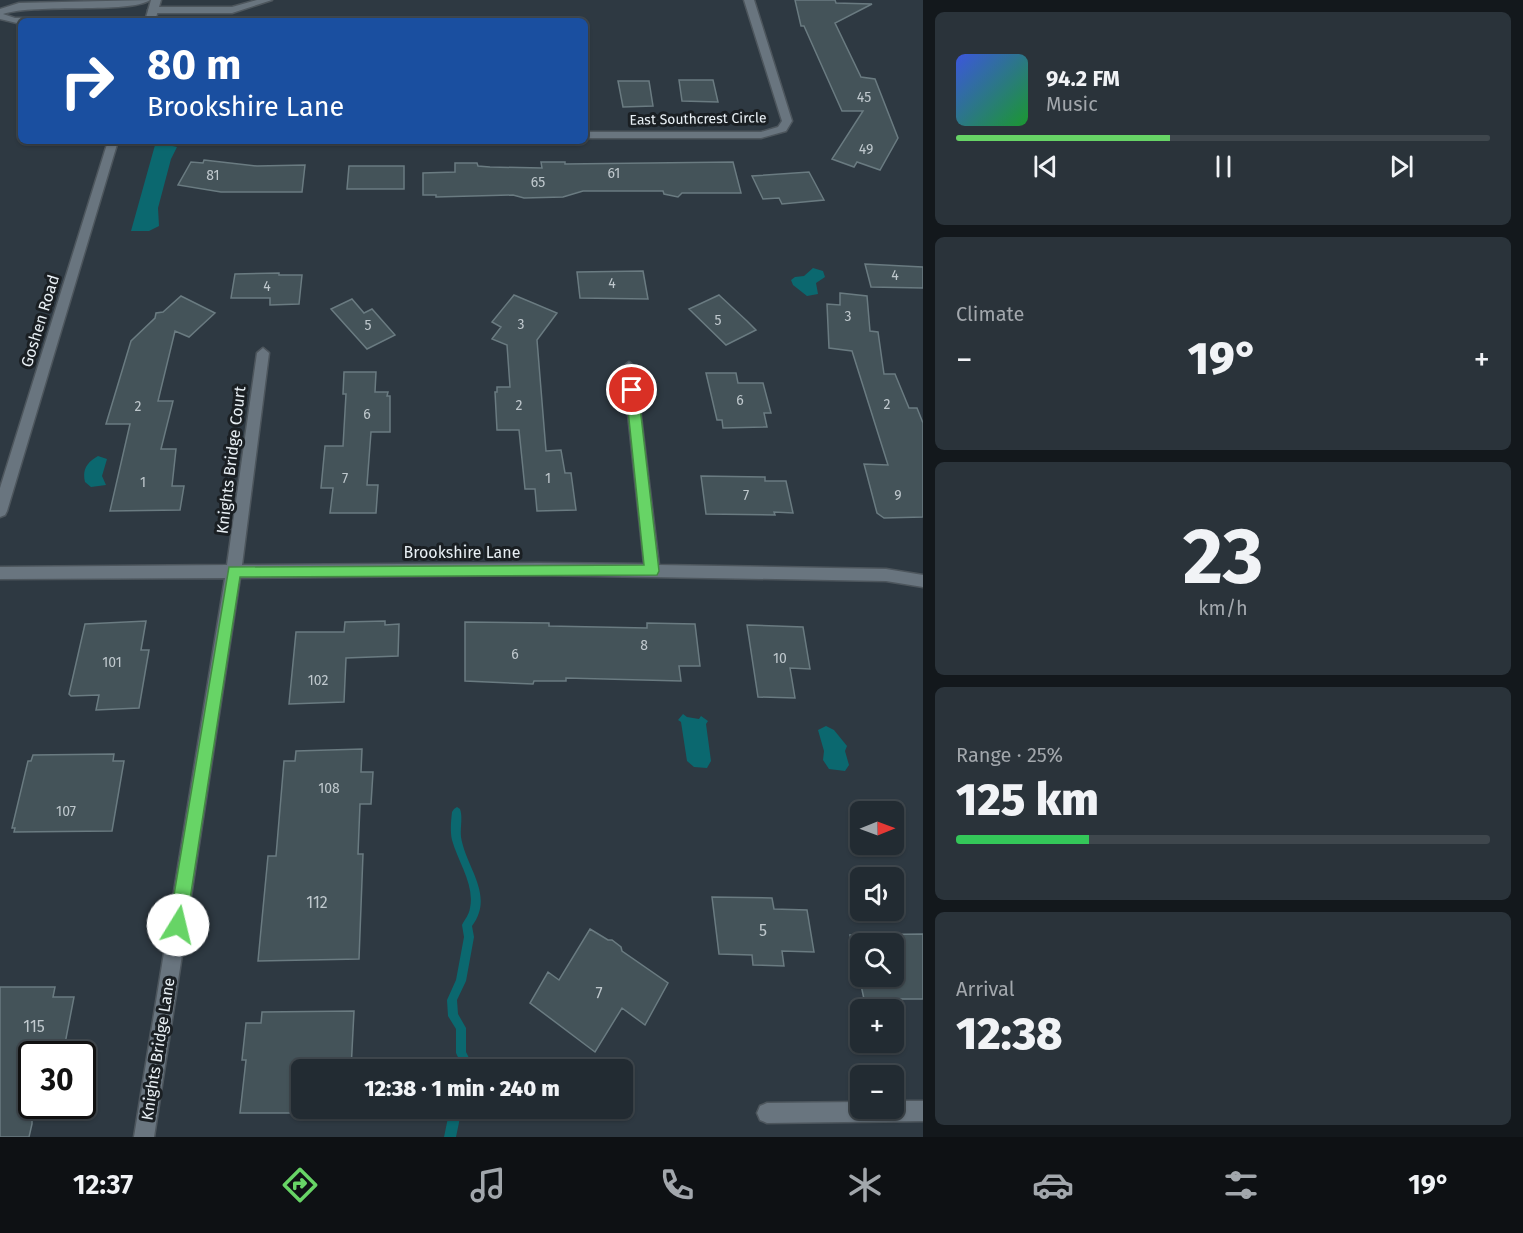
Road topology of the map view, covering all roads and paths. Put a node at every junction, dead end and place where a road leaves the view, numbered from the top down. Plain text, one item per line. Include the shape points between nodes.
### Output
1 (145, 0) edge
2 (267, 0) edge
3 (749, 0) edge
4 (155, 5) edge
5 (0, 14) edge
6 (231, 16) edge
7 (18, 21) edge
8 (588, 135) edge
9 (111, 144) edge
10 (263, 353) dead end
11 (630, 367) dead end
12 (0, 511) edge
13 (234, 571) junction
14 (652, 571) junction
15 (0, 573) edge
16 (923, 581) edge
17 (923, 1111) edge
18 (767, 1113) dead end
19 (144, 1137) edge

1 - 5 street via 19,6
2 - 6 street
3 - 8 street, East Southcrest Circle via 787,121 783,129 761,135
4 - 6 street
5 - 7 street
9 - 12 street, Goshen Road
10 - 13 street, Knights Bridge Court
11 - 14 street
13 - 14 street, Brookshire Lane
13 - 15 street, Brookshire Lane
13 - 19 street, Knights Bridge Lane
14 - 16 street, Brookshire Lane via 886,575
17 - 18 street

